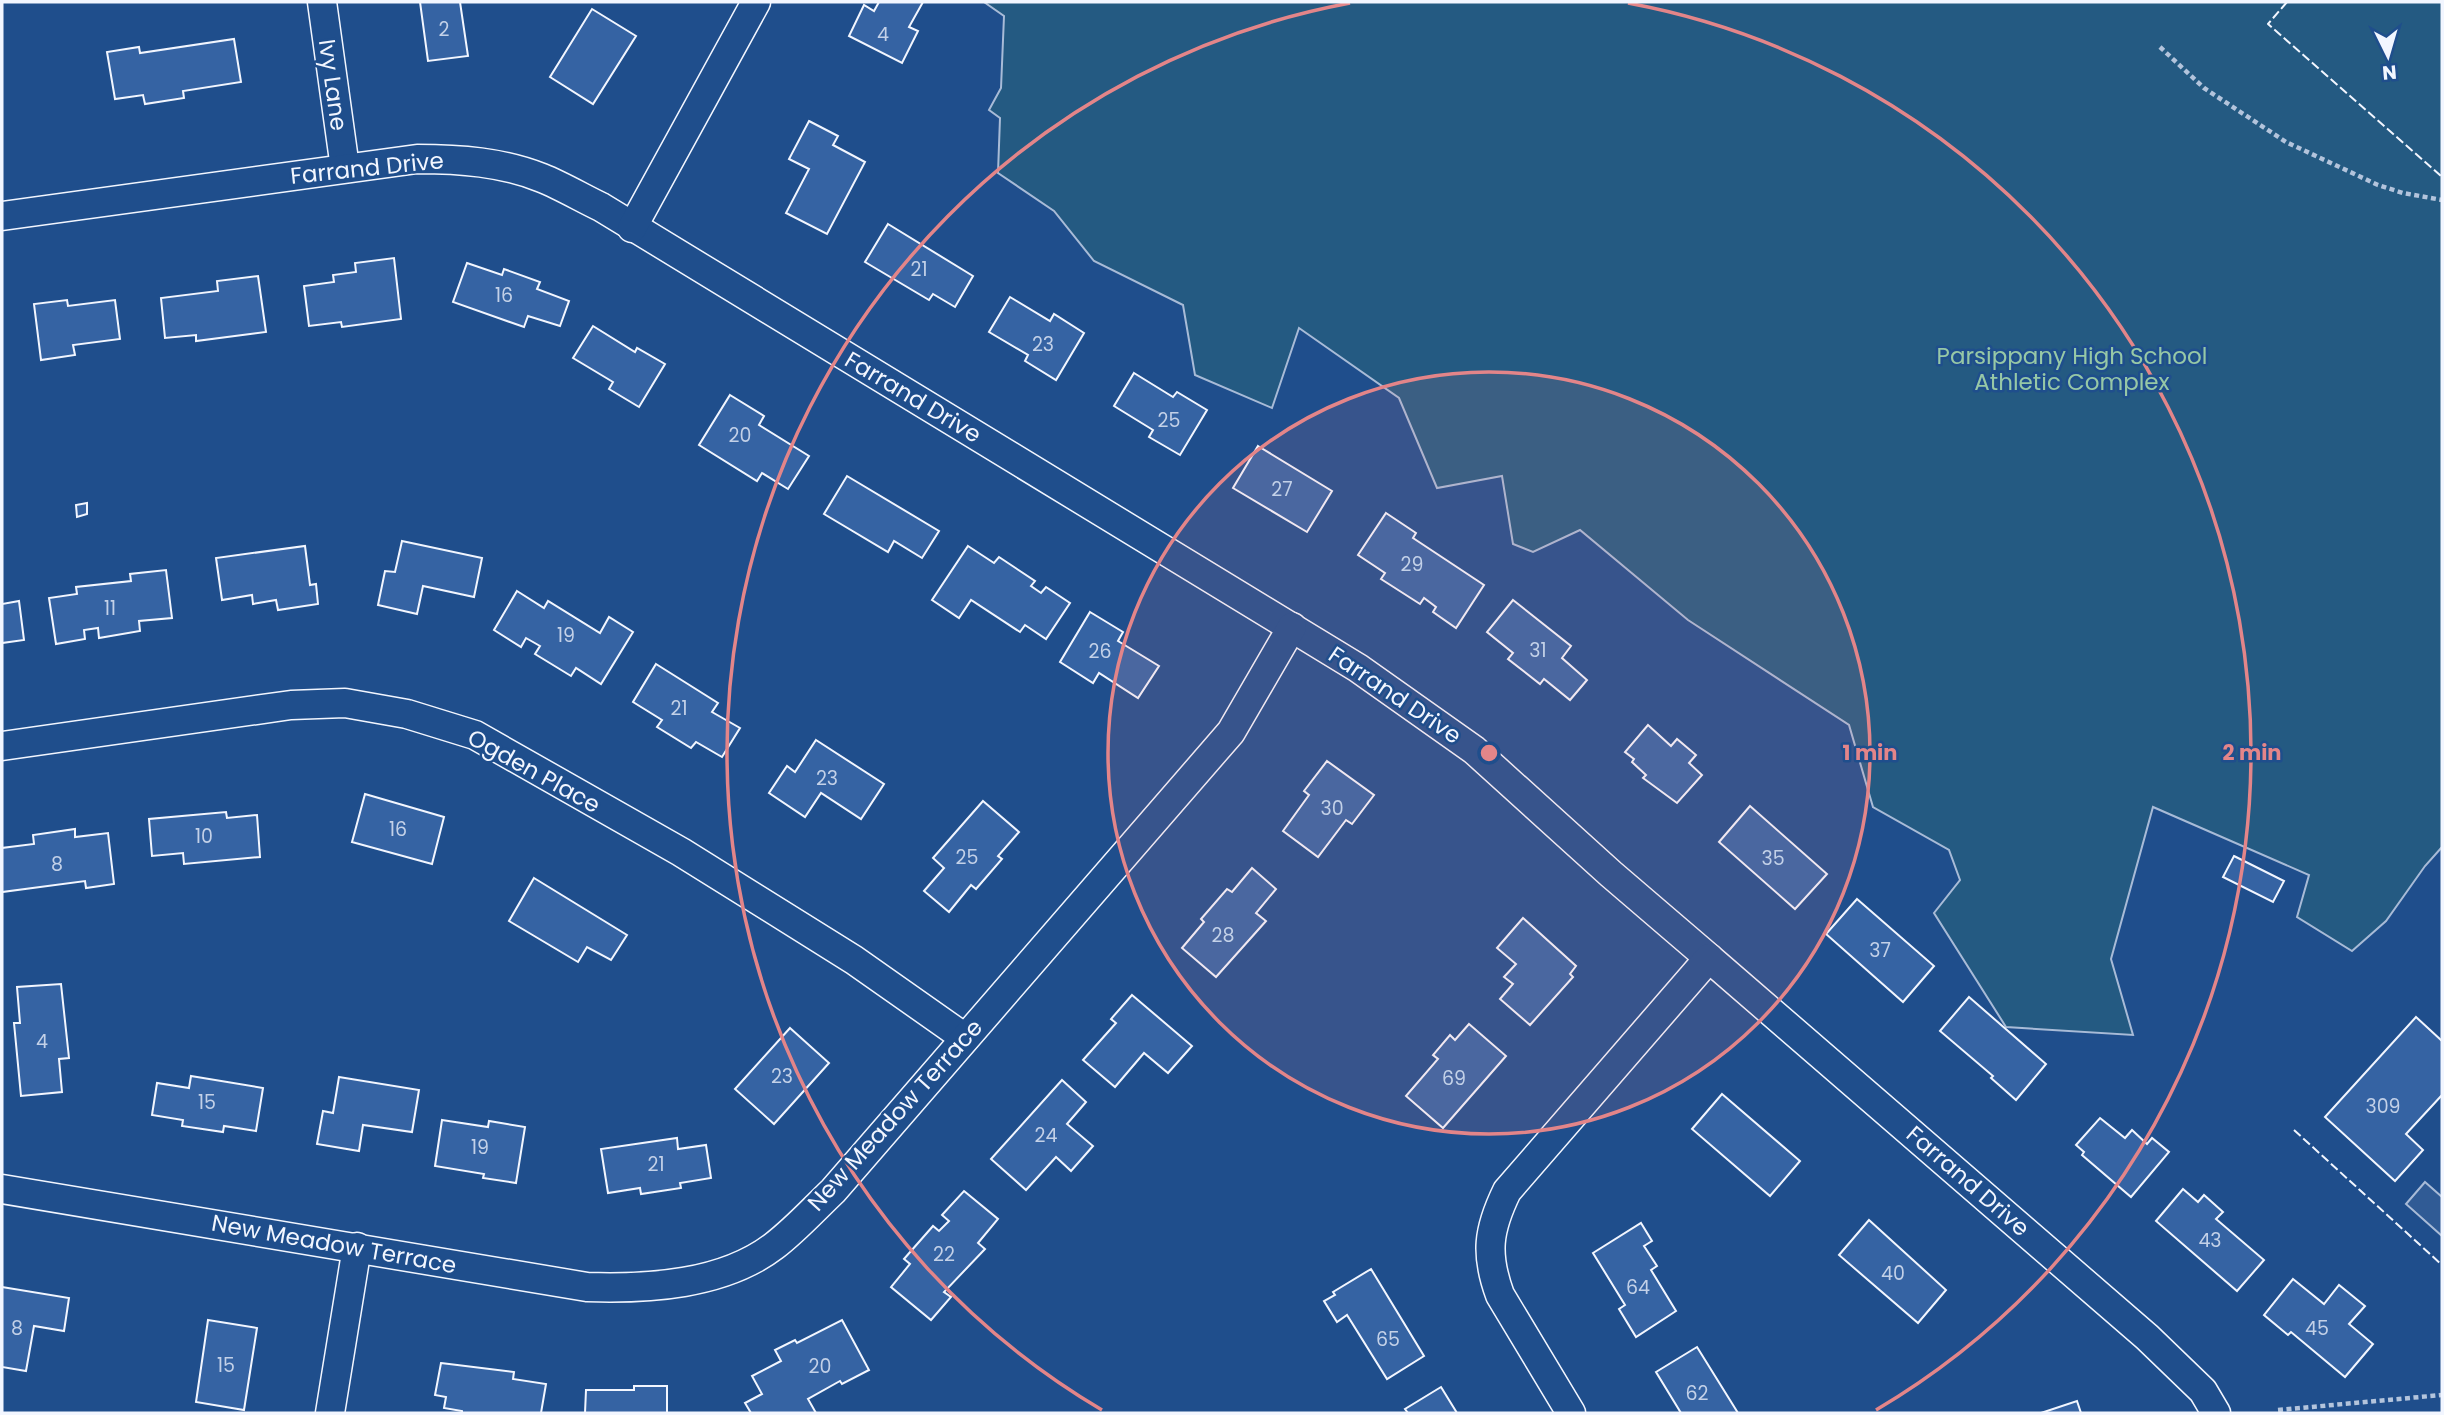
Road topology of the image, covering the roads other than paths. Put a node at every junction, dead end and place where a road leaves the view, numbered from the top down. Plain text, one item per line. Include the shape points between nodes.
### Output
1 (322, 2) edge
2 (756, 2) edge
3 (345, 168) junction
4 (2, 216) edge
5 (632, 228) junction
6 (1292, 627) junction
7 (2, 746) edge
8 (1709, 958) junction
9 (965, 1038) junction
10 (2, 1189) edge
11 (357, 1247) junction
12 (330, 1413) edge
13 (1571, 1413) edge
14 (2216, 1413) edge

1 - 3 street, Ivy Lane
2 - 5 street
3 - 4 street, Farrand Drive
3 - 5 street, Farrand Drive via 417,159 501,165 543,178
5 - 6 street, Farrand Drive
6 - 8 street, Farrand Drive via 1474,750
6 - 9 street, New Meadow Terrace via 1231,732
7 - 9 street, Ogden Place via 292,705 345,703 407,714 475,735 681,852 854,960
8 - 13 street via 1507,1191 1491,1231 1489,1253 1500,1295
8 - 14 street, Farrand Drive via 2147,1337 2203,1391
9 - 11 street, New Meadow Terrace via 833,1191 774,1246 716,1274 663,1286 587,1287
10 - 11 street, New Meadow Terrace
11 - 12 street

